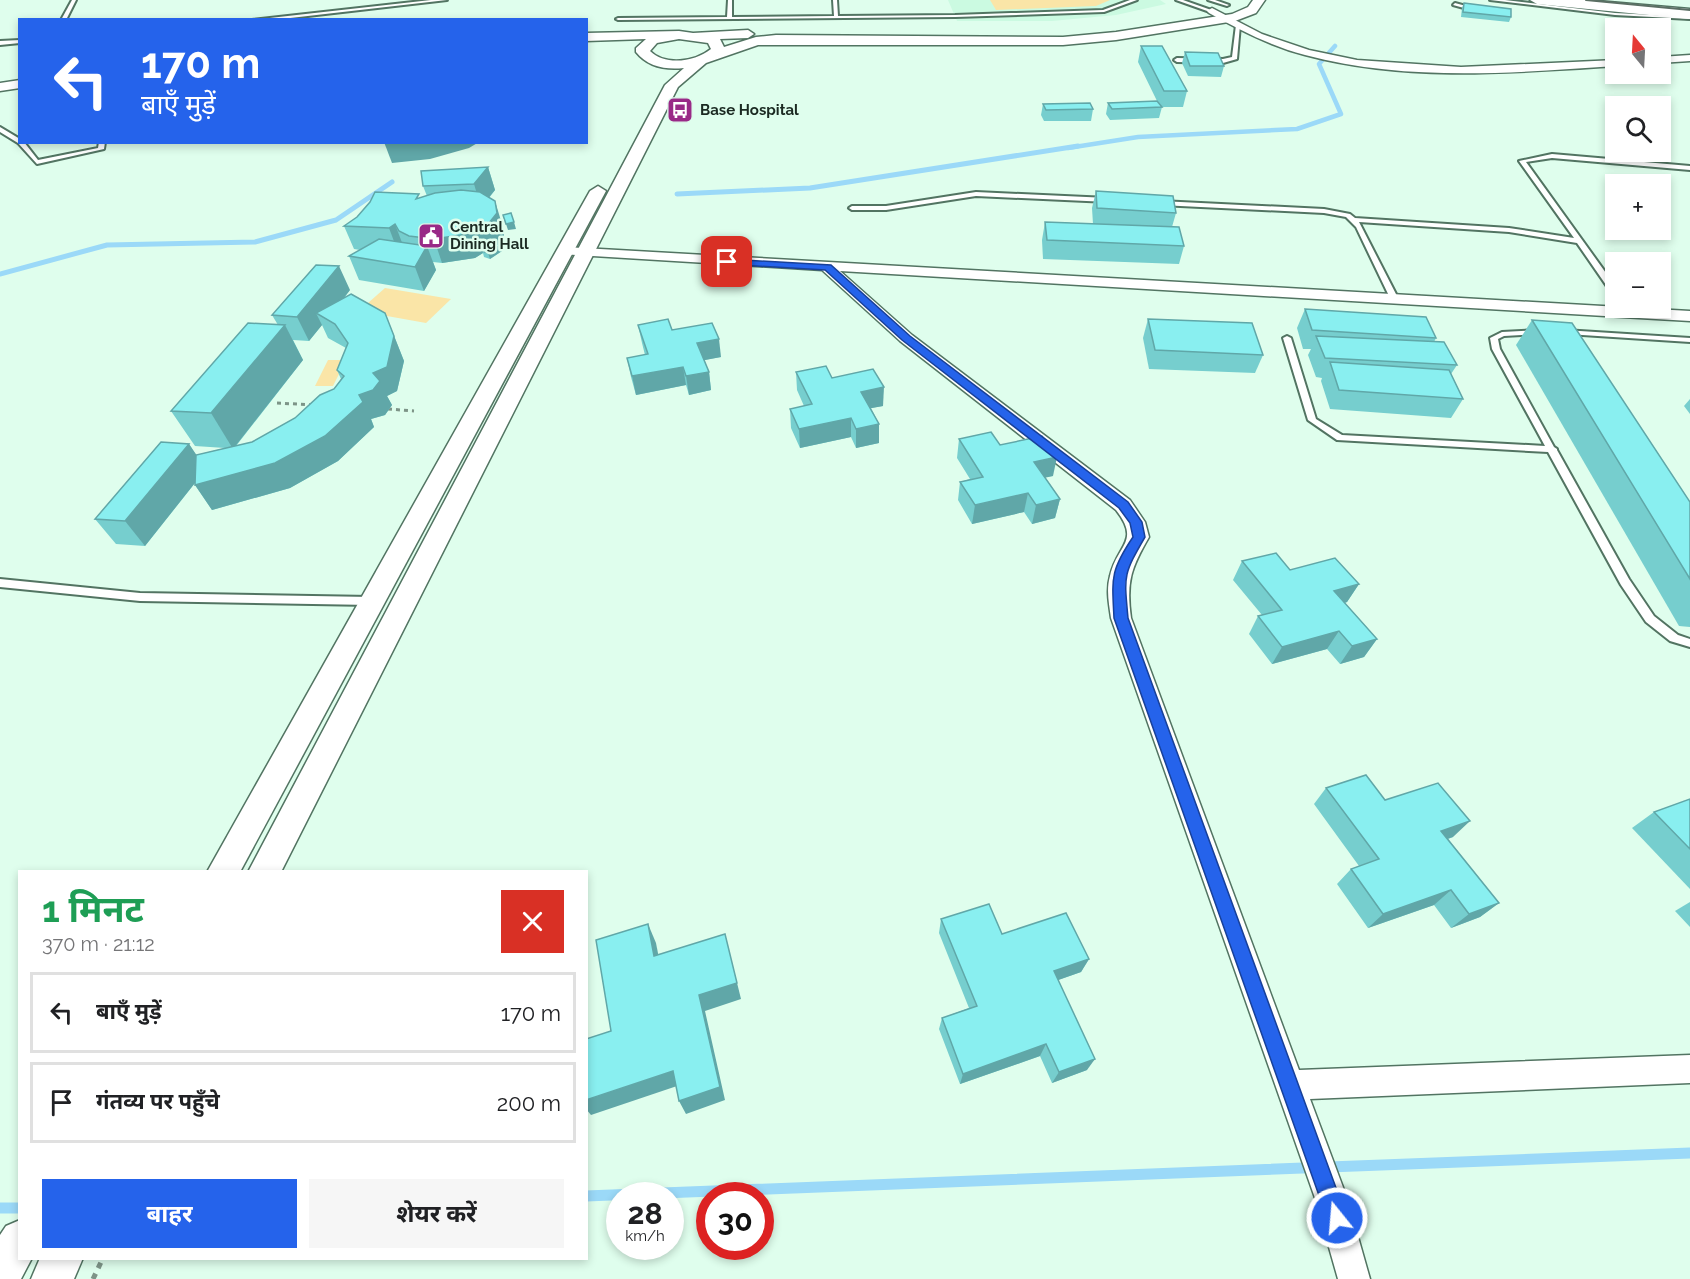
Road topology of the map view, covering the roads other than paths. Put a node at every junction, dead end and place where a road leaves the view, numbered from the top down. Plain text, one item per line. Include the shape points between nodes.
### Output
1 (75, 0) edge
2 (445, 0) edge
3 (730, 0) edge
4 (836, 0) edge
5 (1135, 0) edge
6 (1178, 0) edge
7 (1259, 0) edge
8 (1492, 0) edge
9 (1537, 0) edge
10 (1625, 0) edge
11 (1455, 2) edge
12 (381, 3) edge
13 (1514, 3) junction
14 (1211, 5) edge
15 (1690, 6) edge
16 (1229, 8) edge
17 (1501, 9) edge
18 (1455, 11) dead end
19 (1483, 11) edge
20 (836, 15) junction
21 (1690, 16) edge
22 (64, 18) edge
23 (269, 18) edge
24 (729, 18) junction
25 (618, 19) dead end
26 (1238, 25) junction
27 (679, 35) junction
28 (698, 36) junction
29 (588, 37) edge
30 (18, 41) edge
31 (0, 43) edge
32 (647, 44) junction
33 (588, 45) edge
34 (708, 57) junction
35 (1690, 58) edge
36 (1671, 59) edge
37 (1177, 60) dead end
38 (1605, 64) edge
39 (664, 69) junction
40 (18, 84) edge
41 (0, 87) edge
42 (0, 129) edge
43 (18, 141) edge
44 (22, 144) edge
45 (102, 144) edge
46 (1690, 168) edge
47 (1117, 201) edge
48 (1152, 203) edge
49 (852, 208) dead end
50 (1354, 220) junction
51 (1578, 241) junction
52 (576, 251) junction
53 (827, 267) junction
54 (1605, 278) edge
55 (1394, 298) junction
56 (1605, 309) edge
57 (1671, 314) edge
58 (1690, 316) edge
59 (1544, 332) edge
60 (1556, 332) edge
61 (1287, 338) dead end
62 (1690, 340) edge
63 (1553, 449) junction
64 (0, 582) edge
65 (371, 601) junction
66 (1690, 643) edge
67 (224, 870) edge
68 (265, 870) edge
69 (1690, 1069) edge
70 (1288, 1085) junction
71 (1354, 1279) edge

1 - 22 lane
2 - 12 lane
3 - 24 lane
4 - 20 lane
5 - 20 lane via 1104,11
6 - 14 lane
7 - 16 street via 1252,10
8 - 13 lane
9 - 21 main road
10 - 15 main road
11 - 18 lane
11 - 19 lane
12 - 23 lane
13 - 17 lane
13 - 21 lane
14 - 16 street
14 - 28 street via 1148,24 1062,34
16 - 26 street
16 - 34 street via 1084,40 776,39 756,41
20 - 24 lane
24 - 25 lane
26 - 37 lane via 1235,58
26 - 38 street via 1300,51 1384,67 1444,71
27 - 28 street
27 - 29 street
27 - 32 street
28 - 34 street via 717,43 718,50
30 - 31 lane
32 - 33 street
32 - 39 street via 645,56
34 - 39 street
34 - 52 street via 672,85
35 - 36 street
39 - 52 street
40 - 41 street
42 - 43 lane
44 - 45 lane via 37,162 101,148
46 - 51 lane via 1552,156 1522,161
47 - 49 lane via 976,194 886,208
48 - 50 lane via 1340,212
50 - 51 lane via 1509,230
50 - 55 lane
51 - 54 lane
52 - 53 street
52 - 65 street
52 - 68 street
53 - 55 street
53 - 70 street via 906,338 1123,505 1136,522 1139,537 1122,563 1118,579 1121,618
55 - 56 street
57 - 58 street
59 - 63 lane via 1502,334 1494,338 1496,349
60 - 62 lane
61 - 63 lane via 1312,420 1340,438
63 - 66 lane via 1625,582 1650,619 1674,638
64 - 65 lane via 140,597
65 - 67 street
69 - 70 street
70 - 71 street via 1331,1198

